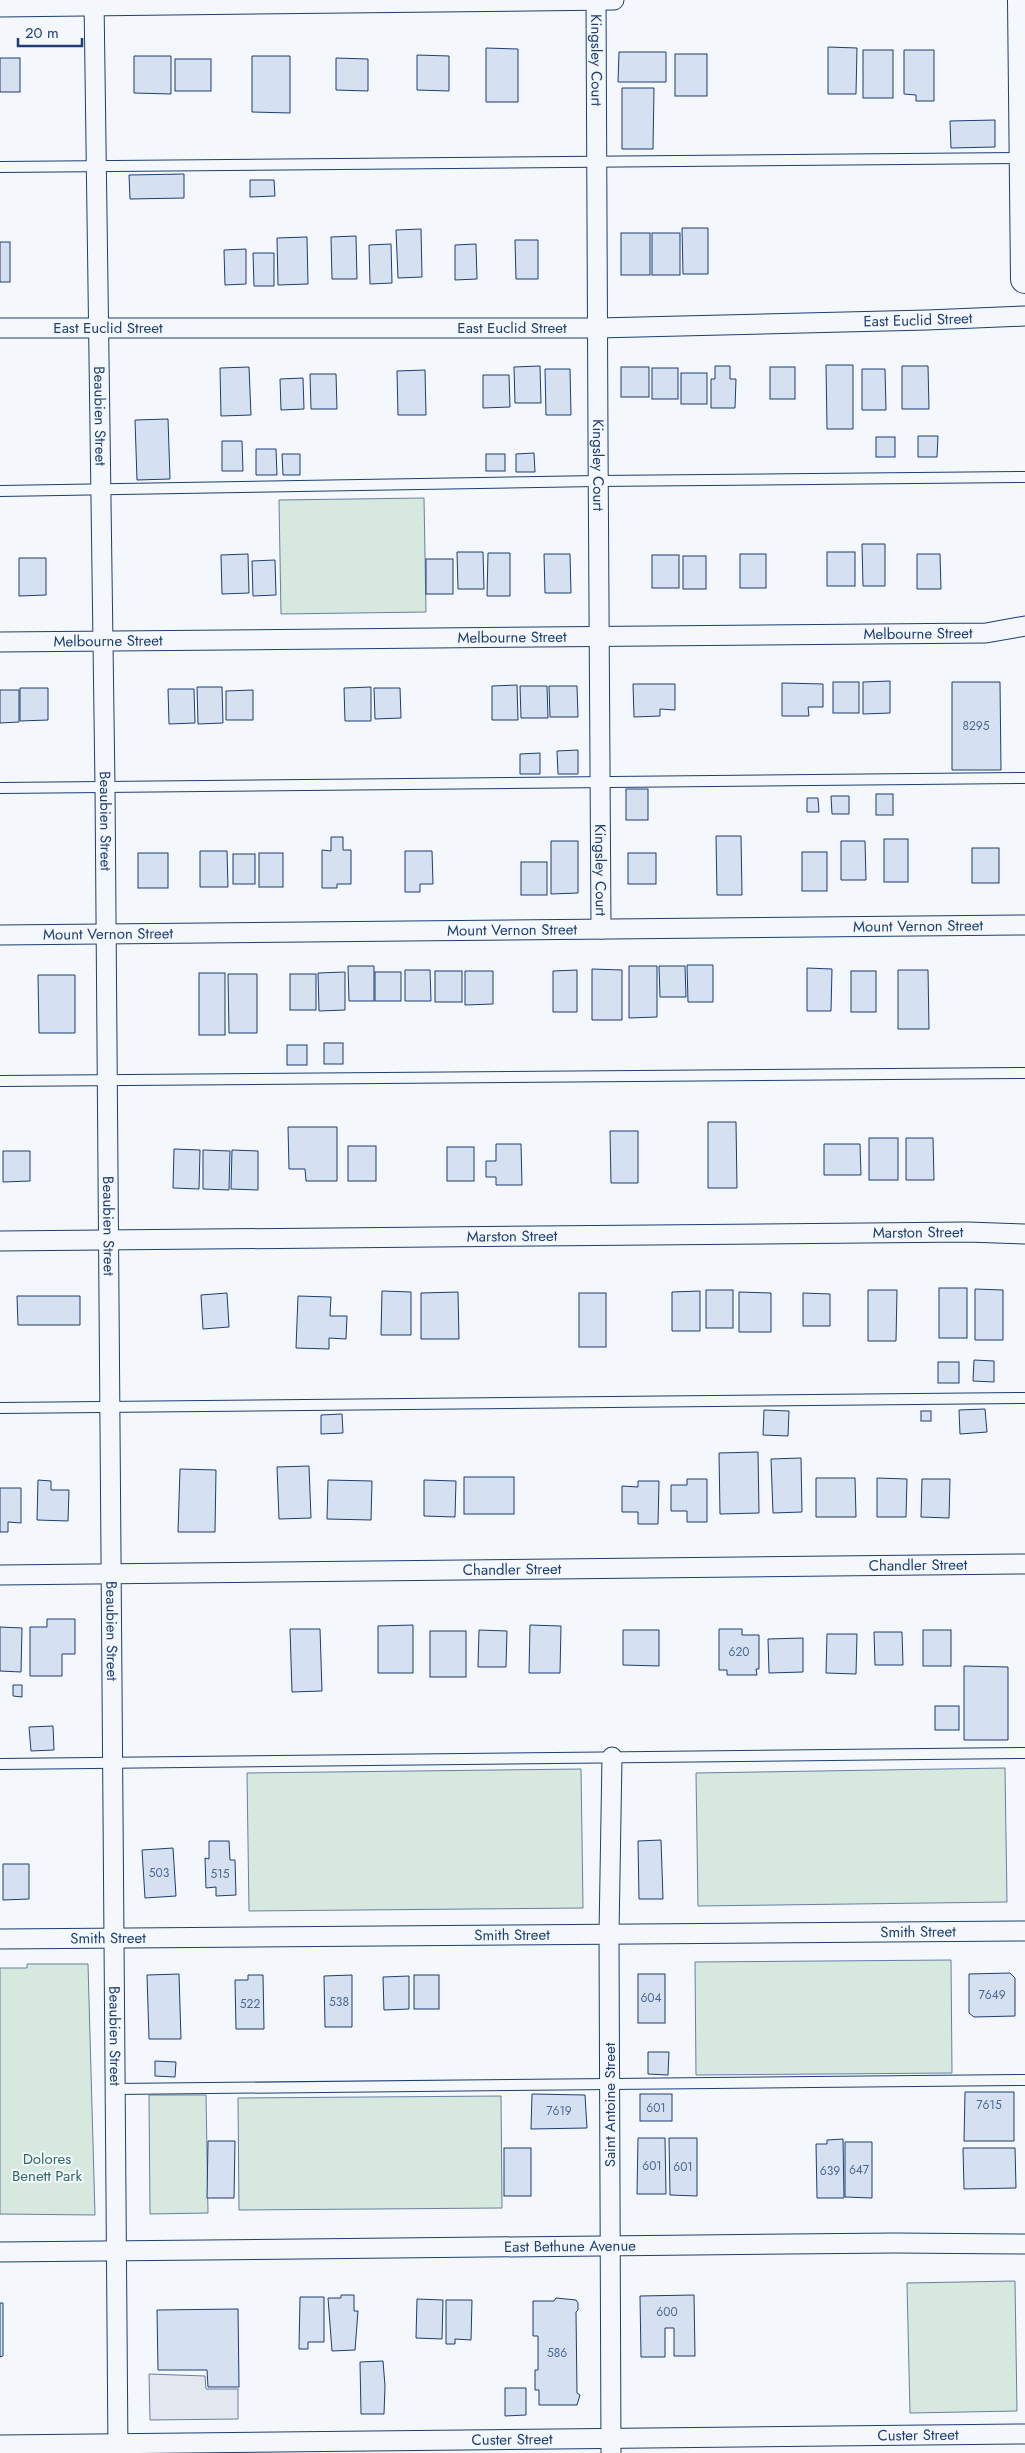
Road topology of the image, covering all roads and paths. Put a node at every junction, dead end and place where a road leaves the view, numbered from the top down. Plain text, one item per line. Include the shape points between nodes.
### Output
1 (596, 0) edge
2 (614, 0) edge
3 (1022, 0) edge
4 (94, 3) edge
5 (0, 7) edge
6 (1024, 158) edge
7 (597, 163) junction
8 (0, 167) edge
9 (96, 167) junction
10 (1025, 279) edge
11 (1025, 316) edge
12 (0, 328) edge
13 (98, 328) junction
14 (598, 328) junction
15 (1025, 477) edge
16 (597, 481) junction
17 (100, 490) junction
18 (0, 491) edge
19 (1025, 626) edge
20 (598, 637) junction
21 (0, 642) edge
22 (102, 642) junction
23 (1025, 778) edge
24 (600, 781) junction
25 (105, 787) junction
26 (0, 788) edge
27 (1025, 925) edge
28 (601, 929) junction
29 (106, 934) junction
30 (0, 935) edge
31 (1025, 1073) edge
32 (0, 1081) edge
33 (108, 1081) junction
34 (1025, 1234) edge
35 (109, 1240) junction
36 (0, 1242) edge
37 (1025, 1398) edge
38 (110, 1407) junction
39 (0, 1408) edge
40 (1025, 1564) edge
41 (112, 1574) junction
42 (0, 1575) edge
43 (1025, 1754) edge
44 (612, 1757) junction
45 (113, 1763) junction
46 (0, 1764) edge
47 (1025, 1931) edge
48 (609, 1934) junction
49 (114, 1938) junction
50 (0, 1939) edge
51 (1025, 2080) edge
52 (610, 2083) junction
53 (115, 2089) junction
54 (1025, 2244) edge
55 (611, 2246) junction
56 (116, 2251) junction
57 (0, 2252) edge
58 (1025, 2434) edge
59 (0, 2445) edge
60 (611, 2446) edge
61 (118, 2448) edge

1 - 2 street
1 - 4 street
1 - 7 street, Kingsley Court
3 - 6 street
4 - 5 street
4 - 9 street, Beaubien Street
6 - 7 lane
6 - 10 street
7 - 9 lane
7 - 14 street, Kingsley Court
8 - 9 lane
9 - 13 street, Beaubien Street
11 - 14 street, East Euclid Street
12 - 13 street, East Euclid Street
13 - 14 street, East Euclid Street
13 - 17 street, Beaubien Street
14 - 16 street, Kingsley Court
15 - 16 lane
16 - 17 lane
16 - 20 street, Kingsley Court
17 - 18 lane
17 - 22 street, Beaubien Street
19 - 20 street, Melbourne Street via 986,633
20 - 22 street, Melbourne Street
20 - 24 street, Kingsley Court
21 - 22 street, Melbourne Street
22 - 25 street, Beaubien Street
23 - 24 lane
24 - 25 lane
24 - 28 street, Kingsley Court
25 - 26 lane
25 - 29 street, Beaubien Street
27 - 28 street, Mount Vernon Street
28 - 29 street, Mount Vernon Street
29 - 30 street, Mount Vernon Street
29 - 33 street, Beaubien Street
31 - 33 lane
32 - 33 lane
33 - 35 street, Beaubien Street
34 - 35 street, Marston Street
35 - 36 street, Marston Street
35 - 38 street, Beaubien Street
37 - 38 lane
38 - 39 lane
38 - 41 street, Beaubien Street
40 - 41 street, Chandler Street
41 - 42 street, Chandler Street
41 - 45 street, Beaubien Street
43 - 44 lane
44 - 45 lane
44 - 48 street, Saint Antoine Street
45 - 46 lane
45 - 49 street, Beaubien Street
47 - 48 street, Smith Street
48 - 49 street, Smith Street
48 - 52 street, Saint Antoine Street
49 - 50 street, Smith Street
49 - 53 street, Beaubien Street
51 - 52 lane
52 - 53 lane
52 - 55 street, Saint Antoine Street
53 - 56 street, Beaubien Street
54 - 55 street, East Bethune Avenue
55 - 56 street, East Bethune Avenue
55 - 60 street, Saint Antoine Street
56 - 57 street, East Bethune Avenue
56 - 61 street, Beaubien Street
58 - 60 street, Custer Street
59 - 61 street, Custer Street
60 - 61 street, Custer Street

